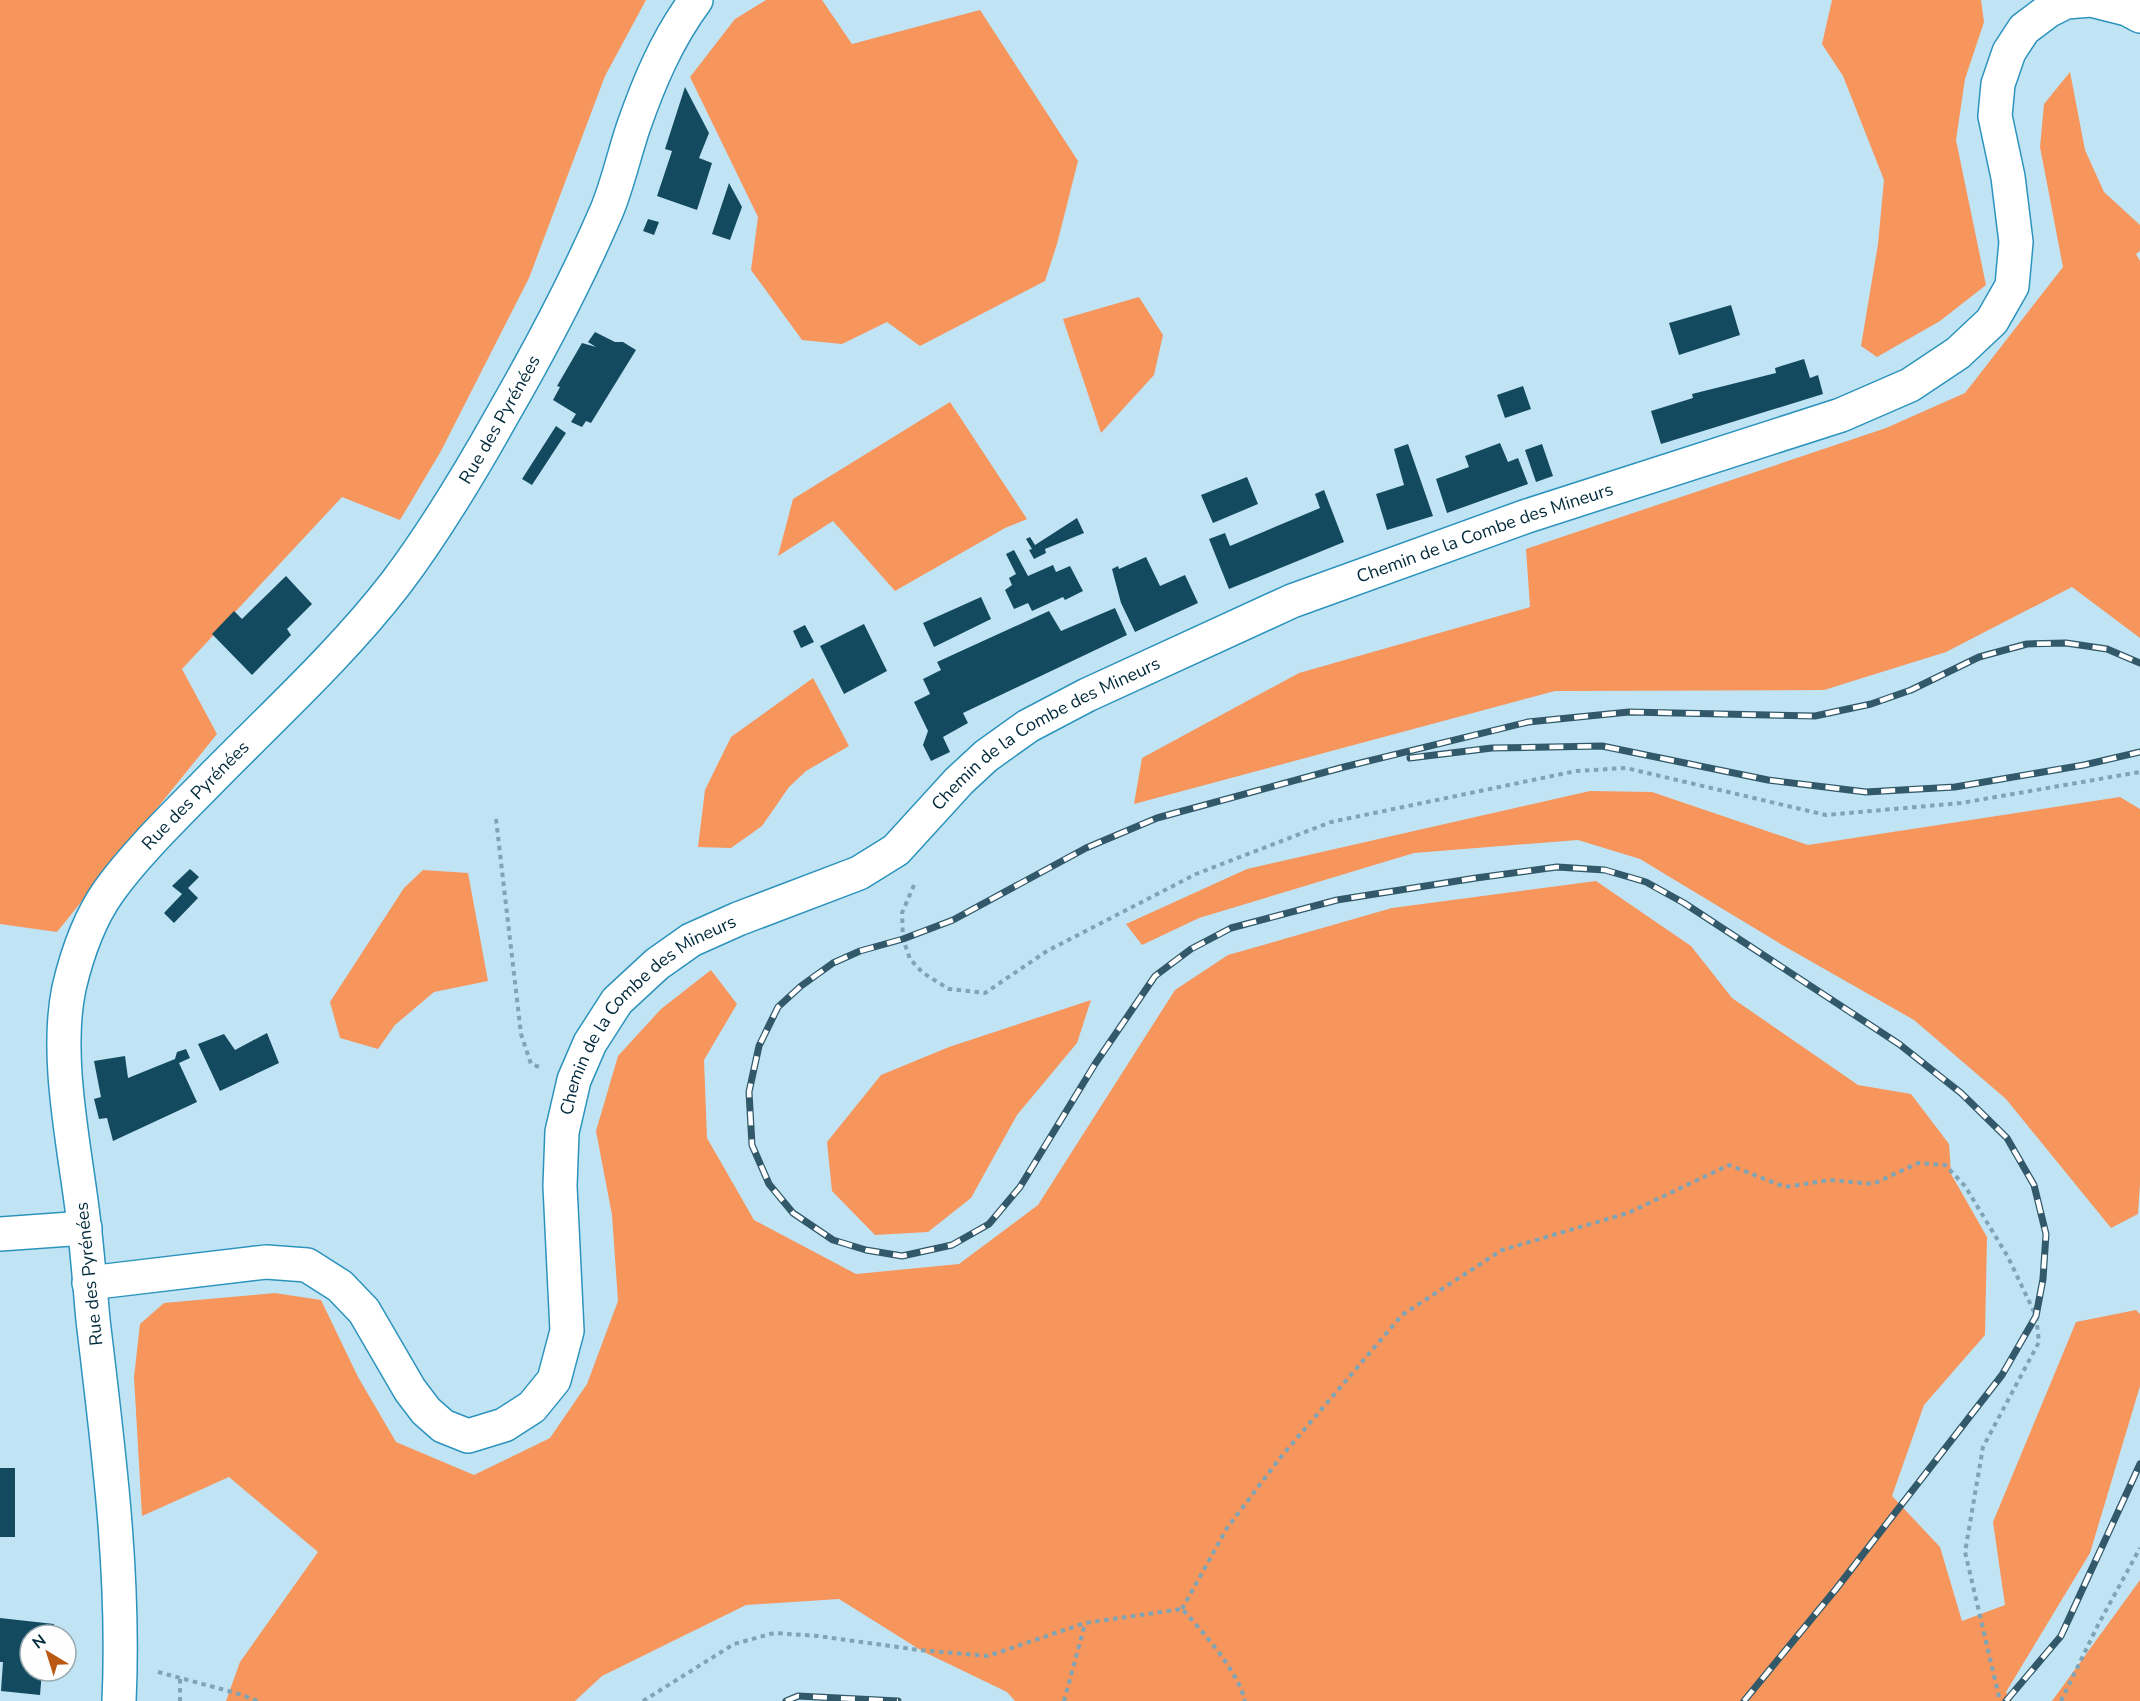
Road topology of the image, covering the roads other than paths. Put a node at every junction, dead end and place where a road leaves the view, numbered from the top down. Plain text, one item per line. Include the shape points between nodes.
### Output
1 (696, 0) edge
2 (2043, 5) edge
3 (2140, 16) edge
4 (85, 1228) junction
5 (0, 1234) edge
6 (89, 1283) junction
7 (119, 1701) edge

1 - 4 street, Rue des Pyrénées via 676,27 654,71 609,205 552,327 458,493 393,586 348,639 194,796 108,893 81,944 63,1031
2 - 3 street, Chemin de la Combe des Mineurs via 2091,0
2 - 6 street, Chemin de la Combe des Mineurs via 2009,52 1998,84 1995,116 2016,242 2012,286 1992,321 1958,353 1910,385 1841,415 1527,516 1292,601 1087,695 1028,726 986,756 896,850 859,873 691,940 657,964 617,1001 590,1043 574,1080 562,1132 560,1186 567,1331 554,1380 532,1407 504,1425 468,1436 443,1426 411,1390 364,1311 340,1286 307,1265 267,1262
4 - 5 street
4 - 6 street, Rue des Pyrénées
6 - 7 street, Rue des Pyrénées via 115,1504 120,1582

